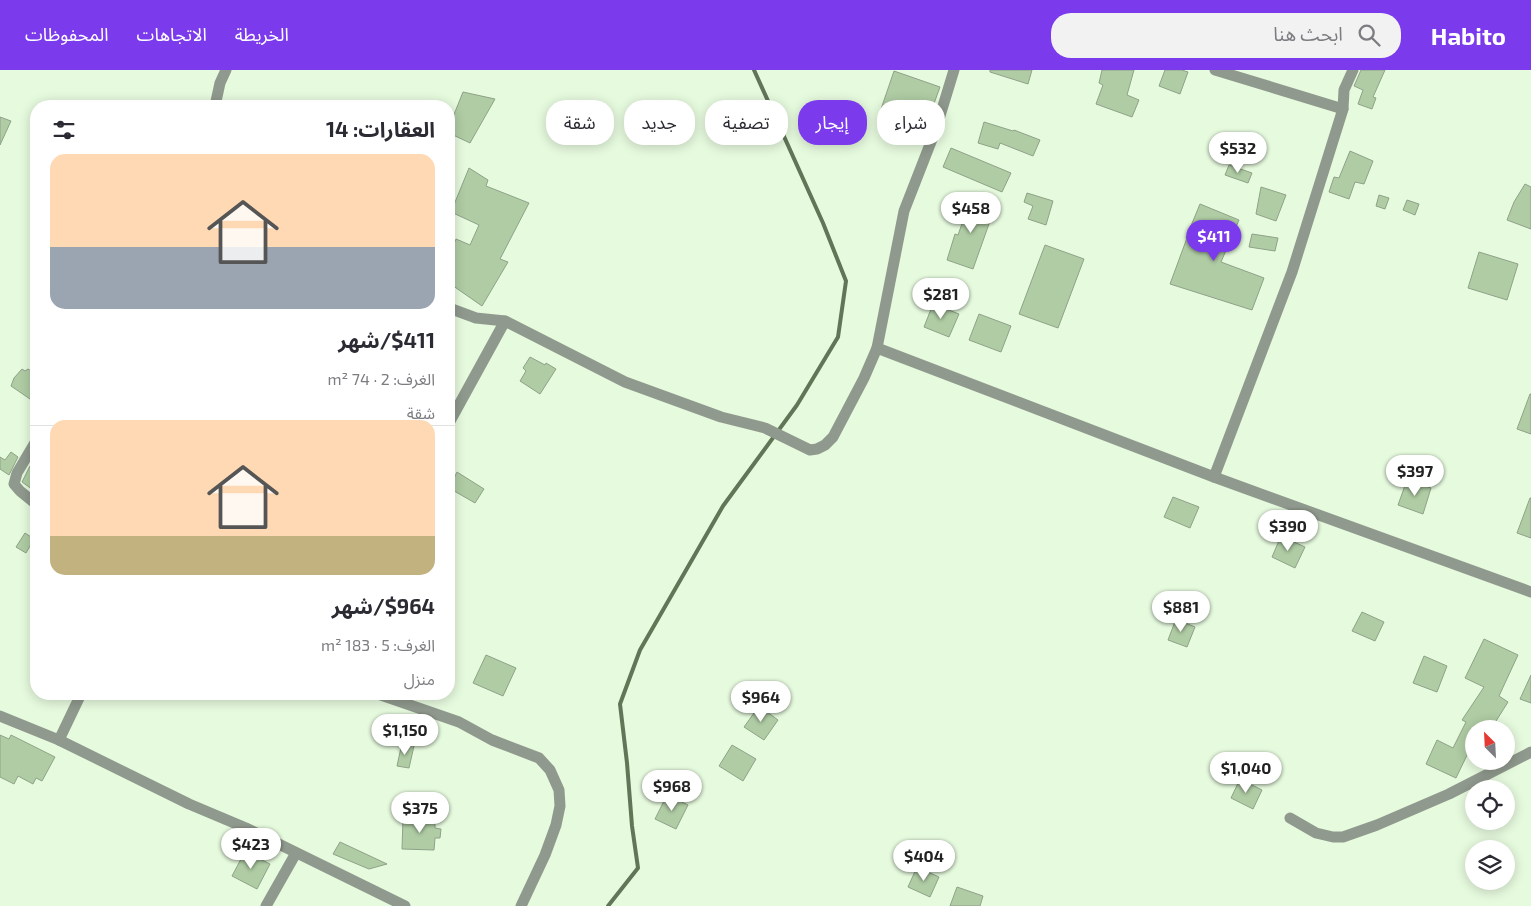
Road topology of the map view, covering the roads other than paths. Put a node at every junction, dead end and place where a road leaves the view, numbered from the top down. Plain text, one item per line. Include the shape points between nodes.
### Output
1 (226, 70) edge
2 (954, 70) edge
3 (1215, 70) edge
4 (1353, 70) edge
5 (216, 100) edge
6 (1344, 109) junction
7 (455, 310) edge
8 (505, 320) junction
9 (877, 348) junction
10 (455, 412) edge
11 (30, 451) edge
12 (1214, 477) junction
13 (30, 499) edge
14 (1531, 592) edge
15 (78, 700) edge
16 (395, 700) edge
17 (0, 716) edge
18 (59, 740) junction
19 (1531, 752) edge
20 (1290, 818) dead end
21 (296, 853) junction
22 (266, 906) edge
23 (405, 906) edge
24 (521, 906) edge

1 - 5 street
2 - 9 street via 936,129 904,211
3 - 6 street
4 - 6 street via 1344,90
6 - 12 street via 1292,272
7 - 8 street via 476,318
8 - 9 street via 625,382 765,428 810,450 825,445 833,436
8 - 10 street
9 - 12 street
11 - 13 street via 14,484
12 - 14 street
15 - 18 street
16 - 24 street via 459,722 492,740 539,758 550,770 558,790 558,816 545,855
17 - 18 street
18 - 21 street
19 - 20 street via 1450,794 1343,837 1316,833
21 - 22 street
21 - 23 street

